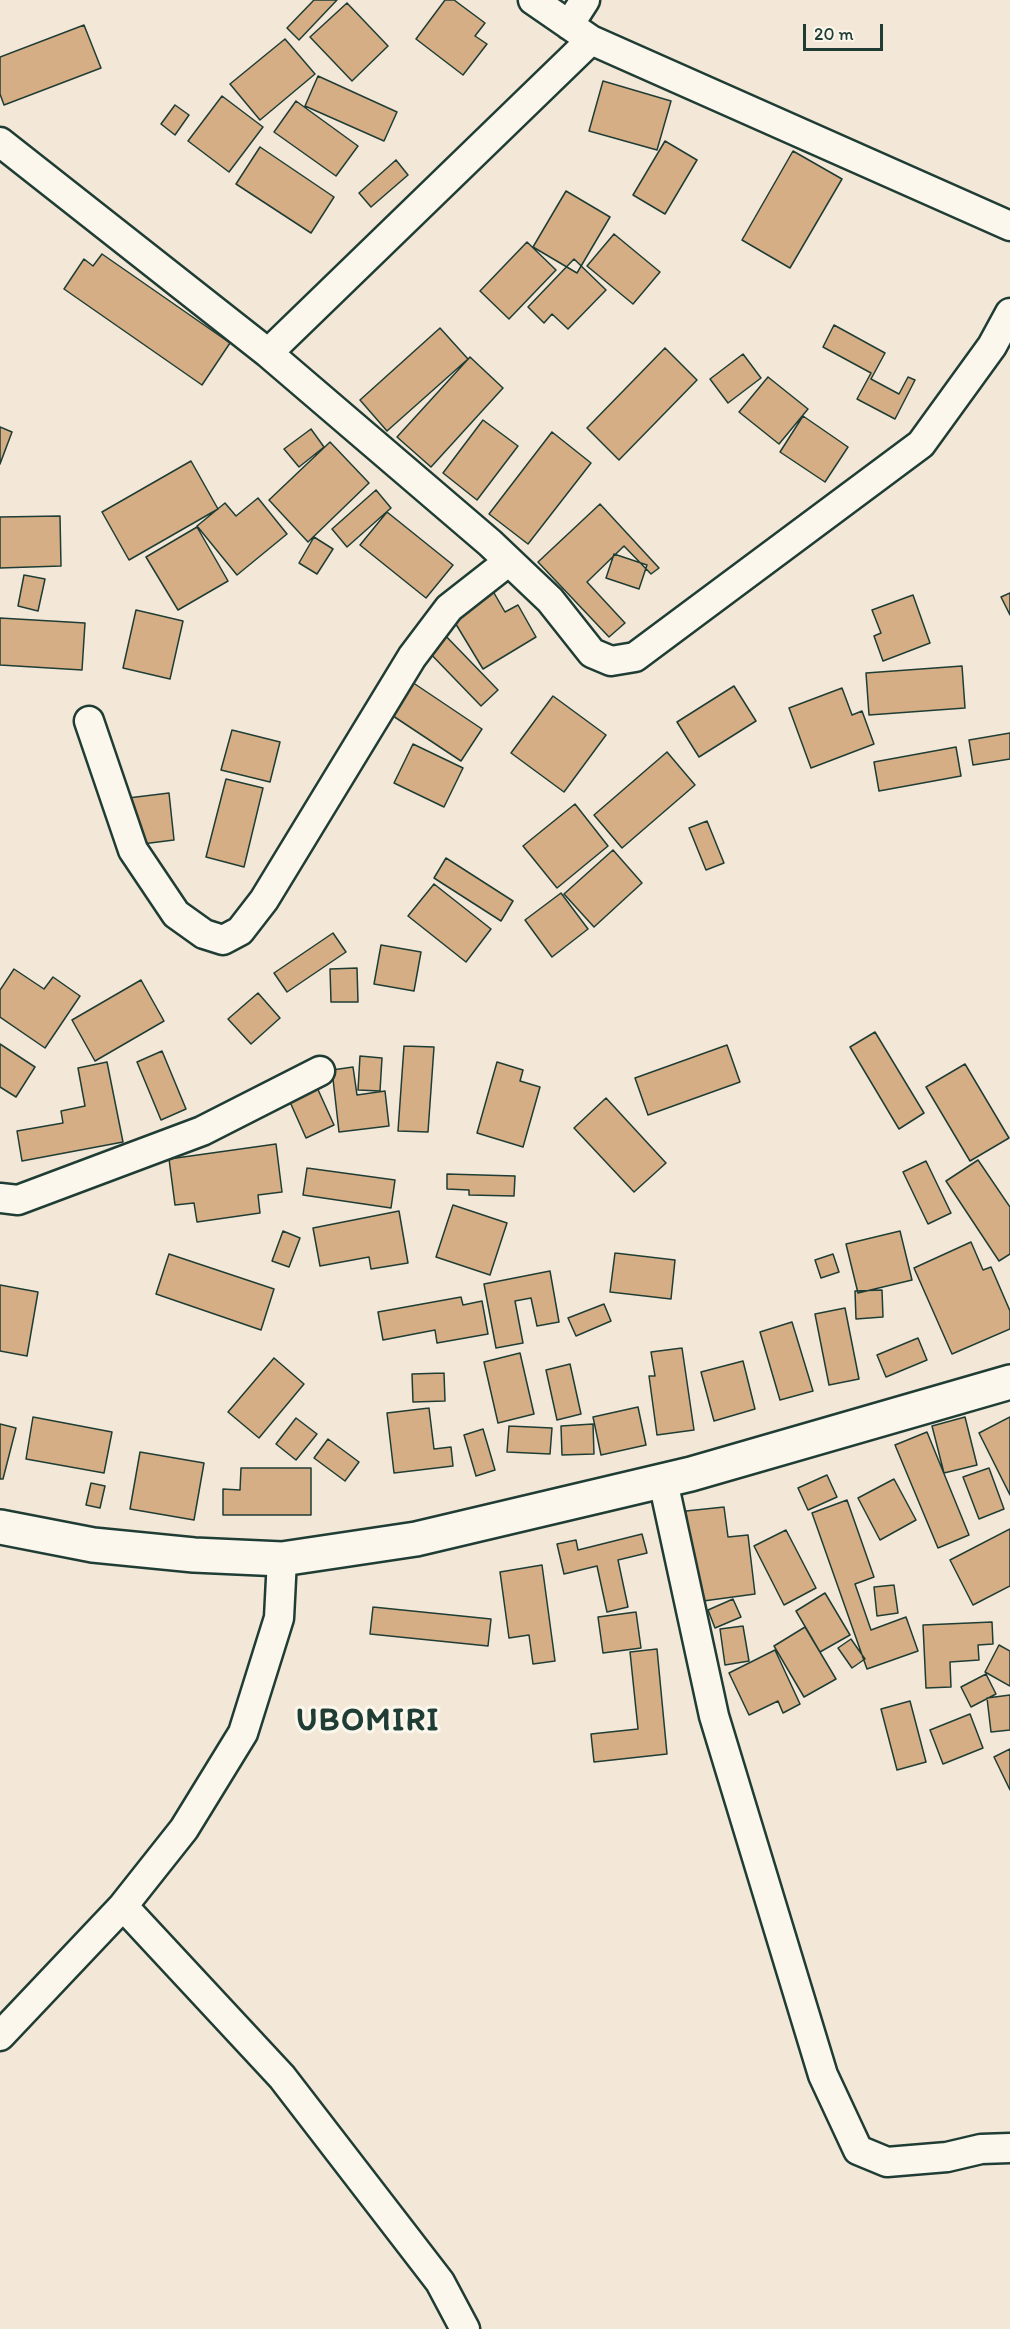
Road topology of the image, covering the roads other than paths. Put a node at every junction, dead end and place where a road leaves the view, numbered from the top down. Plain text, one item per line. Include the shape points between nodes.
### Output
1 (533, 0) edge
2 (585, 0) edge
3 (580, 32) junction
4 (0, 142) edge
5 (1010, 225) edge
6 (1010, 314) edge
7 (268, 353) junction
8 (509, 561) junction
9 (89, 721) dead end
10 (320, 1071) dead end
11 (0, 1198) edge
12 (1010, 1382) edge
13 (663, 1481) junction
14 (0, 1527) edge
15 (282, 1559) junction
16 (123, 1906) junction
17 (0, 2036) edge
18 (1010, 2148) edge
19 (465, 2329) edge

1 - 3 street
2 - 3 street
3 - 5 street
3 - 7 street
4 - 7 street
6 - 8 street via 992,346 921,444 635,657 611,661 592,653 550,600
7 - 8 street
8 - 9 street via 449,608 418,649 264,900 240,931 223,940 204,934 176,914 133,850
10 - 11 street via 202,1131 18,1200
12 - 13 street
13 - 15 street via 416,1539
13 - 18 street via 714,1716 823,2075 858,2150 887,2162
14 - 15 street via 93,1545
15 - 16 street via 279,1618 243,1734 184,1829
16 - 17 street
16 - 19 street via 282,2077 440,2282

